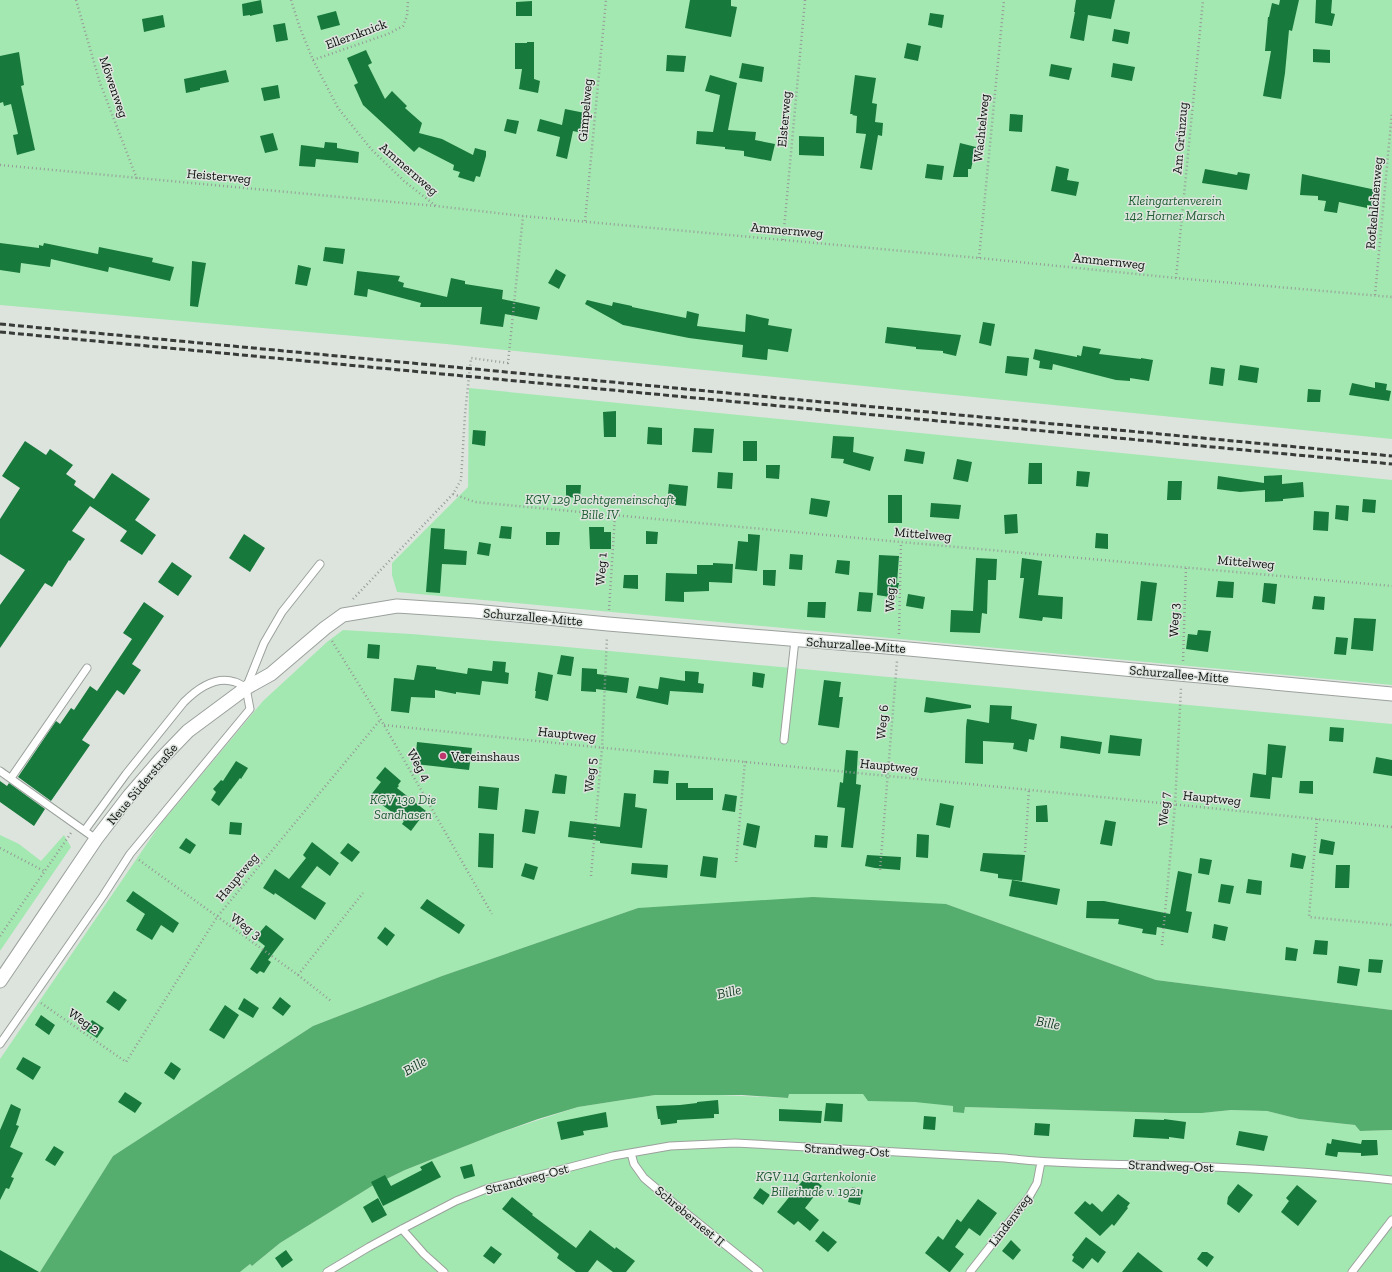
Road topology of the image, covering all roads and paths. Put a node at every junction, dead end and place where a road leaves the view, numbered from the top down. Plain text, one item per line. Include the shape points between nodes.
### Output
1 (76, 0) edge
2 (291, 0) edge
3 (408, 0) edge
4 (606, 0) edge
5 (805, 0) edge
6 (1004, 0) edge
7 (1203, 0) edge
8 (313, 60) junction
9 (1392, 112) edge
10 (0, 165) edge
11 (138, 179) junction
12 (436, 206) junction
13 (523, 216) junction
14 (585, 221) junction
15 (783, 240) junction
16 (979, 258) junction
17 (1176, 278) junction
18 (1375, 295) junction
19 (1392, 297) edge
20 (454, 494) junction
21 (615, 515) junction
22 (901, 542) junction
23 (320, 564) dead end
24 (1186, 567) junction
25 (1392, 586) edge
26 (343, 615) junction
27 (608, 624) junction
28 (325, 628) junction
29 (795, 640) junction
30 (898, 648) junction
31 (606, 651) dead end
32 (87, 668) dead end
33 (1182, 675) junction
34 (246, 688) junction
35 (1392, 694) edge
36 (381, 719) junction
37 (384, 725) junction
38 (784, 740) dead end
39 (602, 748) junction
40 (744, 761) junction
41 (0, 771) edge
42 (887, 776) junction
43 (11, 778) junction
44 (1029, 789) junction
45 (1175, 805) junction
46 (1317, 819) junction
47 (76, 824) junction
48 (1392, 827) edge
49 (85, 830) junction
50 (96, 839) junction
51 (0, 848) edge
52 (1025, 852) dead end
53 (130, 854) junction
54 (736, 862) dead end
55 (880, 870) dead end
56 (44, 871) junction
57 (591, 876) dead end
58 (363, 893) dead end
59 (492, 914) dead end
60 (217, 917) junction
61 (1392, 925) edge
62 (0, 936) edge
63 (1162, 944) dead end
64 (298, 975) junction
65 (0, 981) edge
66 (32, 997) junction
67 (331, 1001) dead end
68 (0, 1044) edge
69 (126, 1062) joint
70 (631, 1153) junction
71 (1041, 1162) junction
72 (1392, 1180) edge
73 (1392, 1220) edge
74 (402, 1229) junction
75 (327, 1272) edge
76 (444, 1272) edge
77 (759, 1272) edge
78 (970, 1272) edge
79 (1352, 1272) edge

1 - 11 path, Möwenweg via 100,83
2 - 8 path, Ammernweg
3 - 8 path, Ellernknick via 407,16 403,26 388,34
4 - 14 path, Gimpelweg
5 - 15 path, Elsterweg
6 - 16 path, Wachtelweg
7 - 17 path, Am Grünzug
8 - 12 path, Ammernweg via 338,108 371,149 404,181
9 - 18 path, Rotkehlchenweg
10 - 11 path, Heisterweg
11 - 12 path, Heisterweg
12 - 13 path, Ammernweg
13 - 14 path, Ammernweg
13 - 20 path via 508,363 471,358 462,480
14 - 15 path, Ammernweg
15 - 16 path, Ammernweg
16 - 17 path, Ammernweg
17 - 18 path, Ammernweg
18 - 19 path, Ammernweg
20 - 21 path, Mittelweg via 475,502
20 - 26 path via 354,596
21 - 22 path, Mittelweg
21 - 27 path, Weg 1
22 - 24 path, Mittelweg
22 - 30 path, Weg 2
23 - 34 lane via 272,628
24 - 25 path, Mittelweg
24 - 33 path, Weg 3
26 - 27 street, Schurzallee-Mitte via 397,606
26 - 28 street, Schurzallee-Mitte
27 - 29 street, Schurzallee-Mitte
28 - 34 street, Neue Süderstraße via 271,674
28 - 36 path, Weg 4
29 - 30 street, Schurzallee-Mitte
29 - 38 lane
30 - 33 street, Schurzallee-Mitte
30 - 42 path, Weg 6
31 - 39 path, Weg 5
32 - 43 lane
33 - 35 street, Schurzallee-Mitte
33 - 45 path, Weg 7
34 - 49 lane via 226,680 204,685 194,691 126,774
34 - 50 street, Neue Süderstraße via 188,731 129,796
34 - 53 lane via 250,709
36 - 37 path, Weg 4
36 - 60 path, Hauptweg
37 - 39 path, Hauptweg
37 - 59 path, Weg 4
39 - 40 path, Hauptweg
39 - 57 path, Weg 5
40 - 42 path, Hauptweg
40 - 54 path
41 - 43 lane
42 - 44 path, Hauptweg
42 - 55 path, Weg 6
43 - 47 lane
44 - 45 path, Hauptweg
44 - 52 path
45 - 46 path, Hauptweg
45 - 63 path, Weg 7
46 - 48 path, Hauptweg
46 - 61 path via 1309,917
47 - 49 lane
47 - 56 path
49 - 50 lane
50 - 65 street, Neue Süderstraße
51 - 56 path
53 - 60 path, Weg 3
53 - 66 lane
56 - 62 path
58 - 64 path
60 - 64 path, Weg 3
60 - 69 path, Hauptweg
64 - 67 path, Weg 3
66 - 68 lane
66 - 69 path, Weg 2
70 - 71 lane, Strandweg-Ost via 670,1146 735,1143
70 - 74 lane, Strandweg-Ost via 486,1189 456,1201
70 - 77 lane, Schrebernest II via 634,1164 644,1178
71 - 72 lane, Strandweg-Ost via 1193,1166
71 - 78 lane, Lindenweg via 1037,1183 1029,1197
73 - 79 lane
74 - 75 lane, Strandweg-Ost
74 - 76 lane

